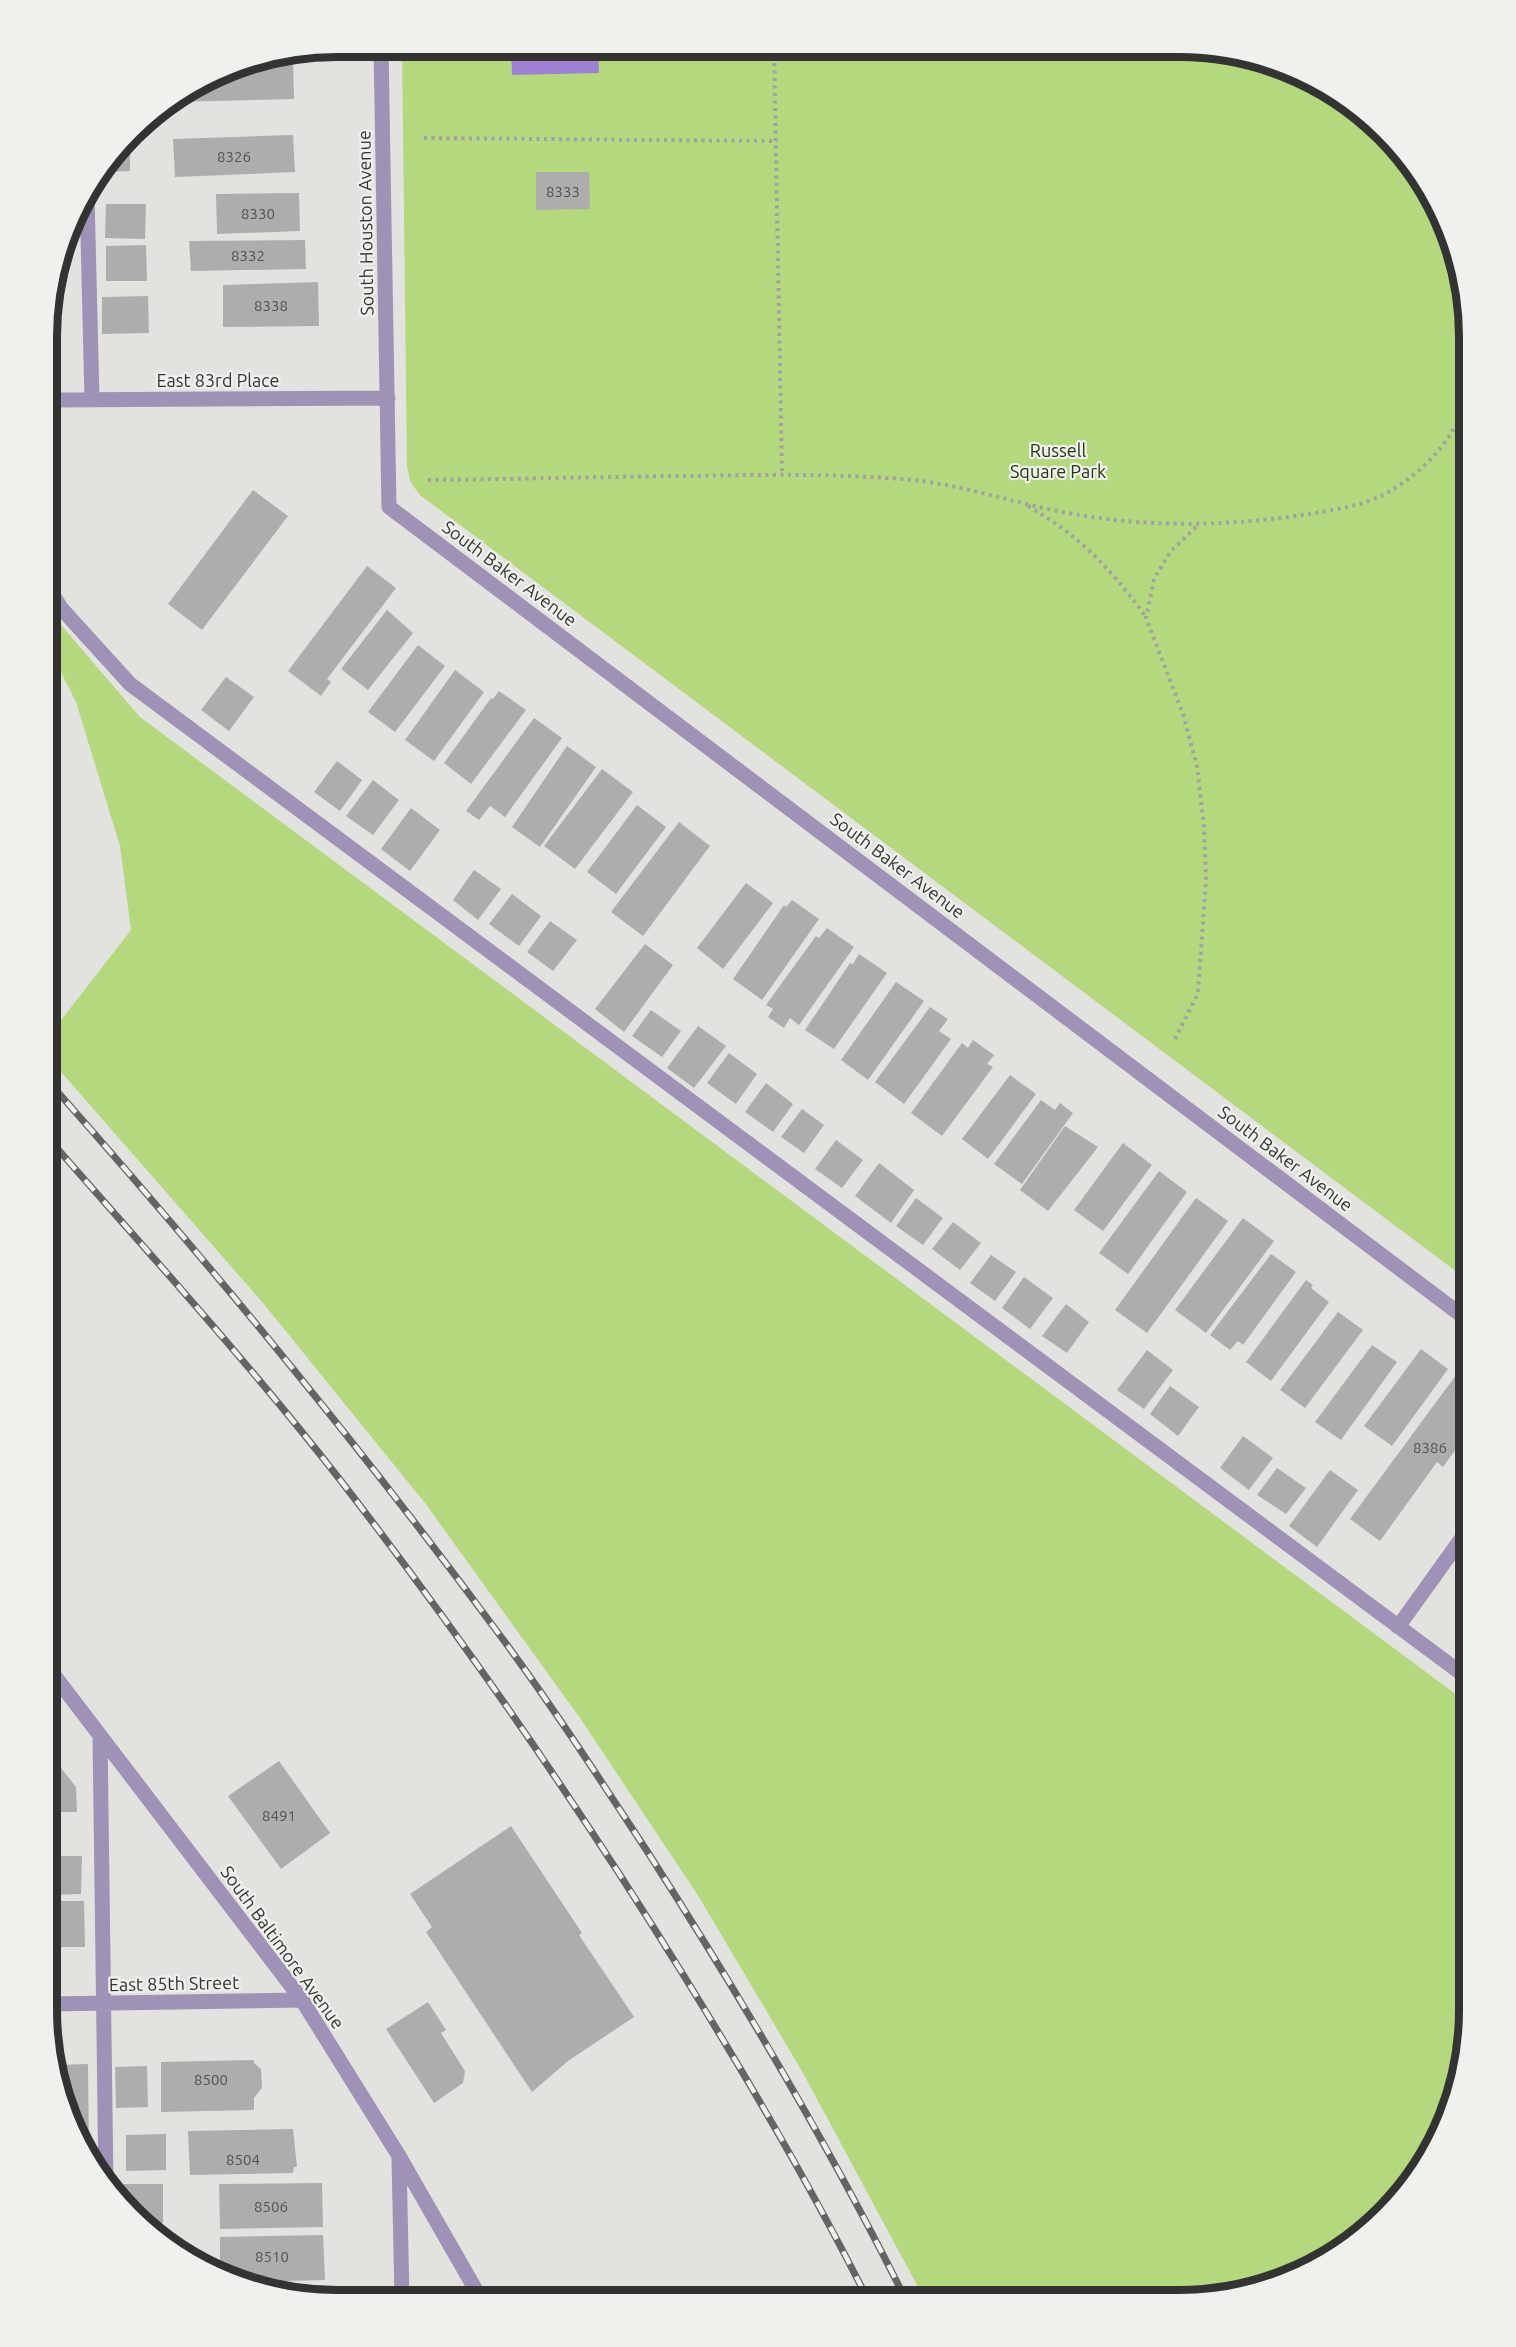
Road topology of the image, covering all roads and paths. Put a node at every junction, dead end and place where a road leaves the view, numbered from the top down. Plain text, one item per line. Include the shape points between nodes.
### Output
1 (381, 57) edge
2 (774, 57) edge
3 (424, 138) dead end
4 (777, 141) junction
5 (87, 211) edge
6 (388, 398) junction
7 (57, 400) edge
8 (92, 400) junction
9 (1459, 423) edge
10 (782, 474) junction
11 (428, 480) dead end
12 (1024, 504) junction
13 (1197, 525) junction
14 (57, 601) edge
15 (1146, 618) junction
16 (1175, 1040) dead end
17 (1459, 1313) edge
18 (1459, 1542) edge
19 (1398, 1627) junction
20 (1459, 1672) edge
21 (57, 1679) edge
22 (100, 1735) junction
23 (302, 2000) junction
24 (103, 2003) junction
25 (57, 2004) edge
26 (399, 2156) junction
27 (105, 2166) edge
28 (402, 2290) edge
29 (476, 2290) edge

1 - 6 street, South Houston Avenue
2 - 4 path
3 - 4 path
4 - 10 path
5 - 8 street
6 - 8 street, East 83rd Place
6 - 17 street, South Baker Avenue via 389,507
7 - 8 street, East 83rd Place
9 - 13 path via 1437,453 1410,479 1380,496 1338,509 1280,519
10 - 11 path
10 - 12 path via 902,479 961,486
12 - 13 path via 1085,516
12 - 15 path via 1057,523 1099,559
13 - 15 path via 1171,551 1154,579
14 - 19 street via 129,684
15 - 16 path via 1183,714 1197,766 1204,827 1206,881 1198,993
18 - 19 street
19 - 20 street
21 - 22 street, South Baltimore Avenue
22 - 23 street, South Baltimore Avenue
22 - 24 street
23 - 24 street, East 85th Street
23 - 26 street, South Baltimore Avenue
24 - 25 street, East 85th Street
24 - 27 street
26 - 28 street
26 - 29 street, South Baltimore Avenue

